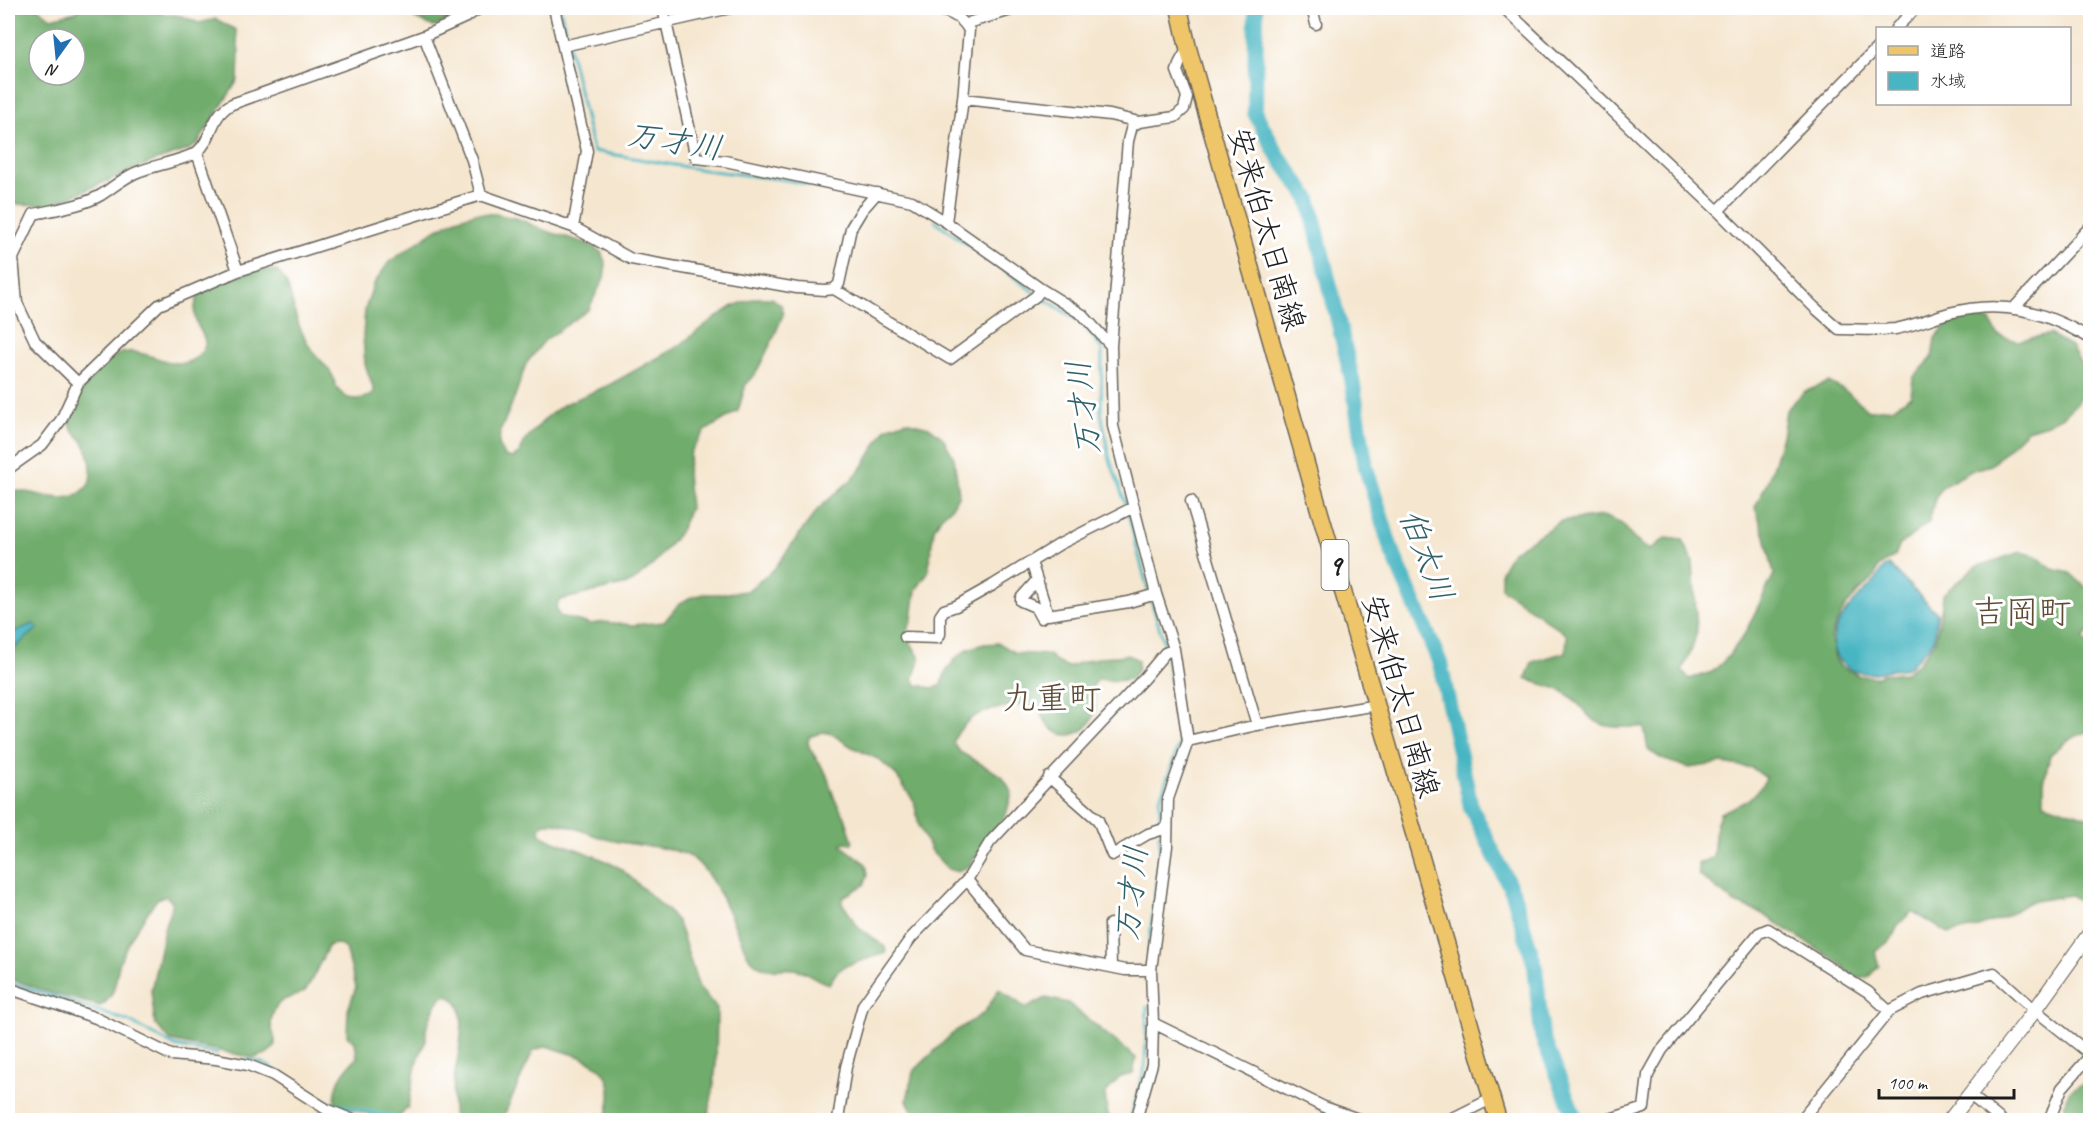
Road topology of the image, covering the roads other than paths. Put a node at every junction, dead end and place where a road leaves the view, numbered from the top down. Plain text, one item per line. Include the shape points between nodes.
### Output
1 (480, 8) edge
2 (554, 8) edge
3 (663, 8) edge
4 (730, 8) edge
5 (917, 8) edge
6 (1018, 8) edge
7 (1179, 8) edge
8 (1312, 8) edge
9 (1504, 8) edge
10 (1916, 8) edge
11 (666, 22) junction
12 (1316, 24) dead end
13 (967, 26) junction
14 (1897, 27) edge
15 (424, 36) junction
16 (567, 45) junction
17 (1188, 48) junction
18 (1876, 49) edge
19 (963, 99) junction
20 (1139, 122) junction
21 (197, 153) junction
22 (481, 195) junction
23 (874, 197) junction
24 (1718, 211) junction
25 (946, 222) junction
26 (573, 227) junction
27 (2091, 227) edge
28 (238, 271) junction
29 (834, 288) junction
30 (1038, 292) junction
31 (2013, 309) junction
32 (2091, 338) edge
33 (1111, 345) junction
34 (78, 383) junction
35 (8, 469) edge
36 (1191, 501) dead end
37 (1130, 510) junction
38 (1031, 562) junction
39 (1037, 580) junction
40 (1151, 595) junction
41 (1041, 618) dead end
42 (904, 637) dead end
43 (1169, 651) junction
44 (1377, 705) junction
45 (1257, 725) junction
46 (1188, 741) junction
47 (1049, 777) junction
48 (1161, 830) junction
49 (967, 880) junction
50 (1110, 924) dead end
51 (2091, 933) edge
52 (1111, 967) junction
53 (1151, 970) junction
54 (8, 988) edge
55 (2035, 1010) junction
56 (1889, 1011) junction
57 (1154, 1023) junction
58 (2091, 1055) edge
59 (1970, 1095) junction
60 (1491, 1099) junction
61 (326, 1109) junction
62 (1641, 1110) junction
63 (322, 1120) edge
64 (352, 1120) edge
65 (838, 1120) edge
66 (1136, 1120) edge
67 (1361, 1120) edge
68 (1442, 1120) edge
69 (1498, 1120) edge
70 (1607, 1120) edge
71 (1649, 1120) edge
72 (1801, 1120) edge
73 (1950, 1120) edge
74 (2001, 1120) edge
75 (2049, 1120) edge

1 - 15 street
2 - 16 street
3 - 11 street
4 - 11 street
5 - 13 street via 952,13
6 - 13 street
7 - 17 main road, 安来伯太日南線 / 9
8 - 12 street
9 - 24 street
10 - 14 street
11 - 16 street
11 - 23 street via 696,158 725,161
13 - 19 street
15 - 21 street via 232,104 216,117
15 - 22 street via 472,160
16 - 26 street via 587,151
17 - 20 street via 1177,71 1187,97 1184,109 1175,117
17 - 44 main road, 安来伯太日南線 / 9
18 - 24 street
19 - 20 street via 1110,115
19 - 25 street
20 - 33 street via 1132,126 1128,141
21 - 28 street
21 - 34 street via 129,175 100,196 34,214 13,258 17,303 35,341
22 - 26 street
22 - 28 street
23 - 25 street via 912,201
23 - 29 street via 851,228 839,284
24 - 31 street via 1839,329 1895,329 1972,308
25 - 30 street
26 - 29 street via 631,259 797,288
27 - 31 street
28 - 34 street via 159,305
29 - 30 street via 950,359
30 - 33 street via 1083,315
31 - 32 street via 2042,314
33 - 37 street via 1113,426
34 - 35 street via 61,420 42,445
36 - 45 street
37 - 38 street
37 - 40 street
38 - 39 street
38 - 42 street via 944,610 938,638
39 - 40 street via 1048,615
39 - 41 street via 1021,601 1035,607
40 - 43 street
43 - 46 street
43 - 47 street
44 - 45 street
44 - 60 main road, 安来伯太日南線 / 9
45 - 46 street
46 - 48 street
47 - 48 street via 1098,820 1112,855
47 - 49 street via 990,842
48 - 53 street via 1167,846
49 - 52 street via 1025,950
49 - 65 street via 910,938 863,1005 846,1067
50 - 52 street
51 - 55 street
52 - 53 street
53 - 57 street
54 - 61 street via 96,1018 171,1055 248,1065 273,1075
55 - 56 street via 1994,973 1922,994
55 - 58 street
55 - 59 street
56 - 62 street via 1868,992 1768,929 1759,933 1662,1050 1648,1075
56 - 72 street
57 - 66 street via 1152,1064
57 - 67 street via 1324,1107
58 - 75 street via 2062,1088
59 - 73 street
59 - 74 street
60 - 68 street
60 - 69 main road, 安来伯太日南線 / 9
61 - 63 street
61 - 64 street
62 - 70 street
62 - 71 street

